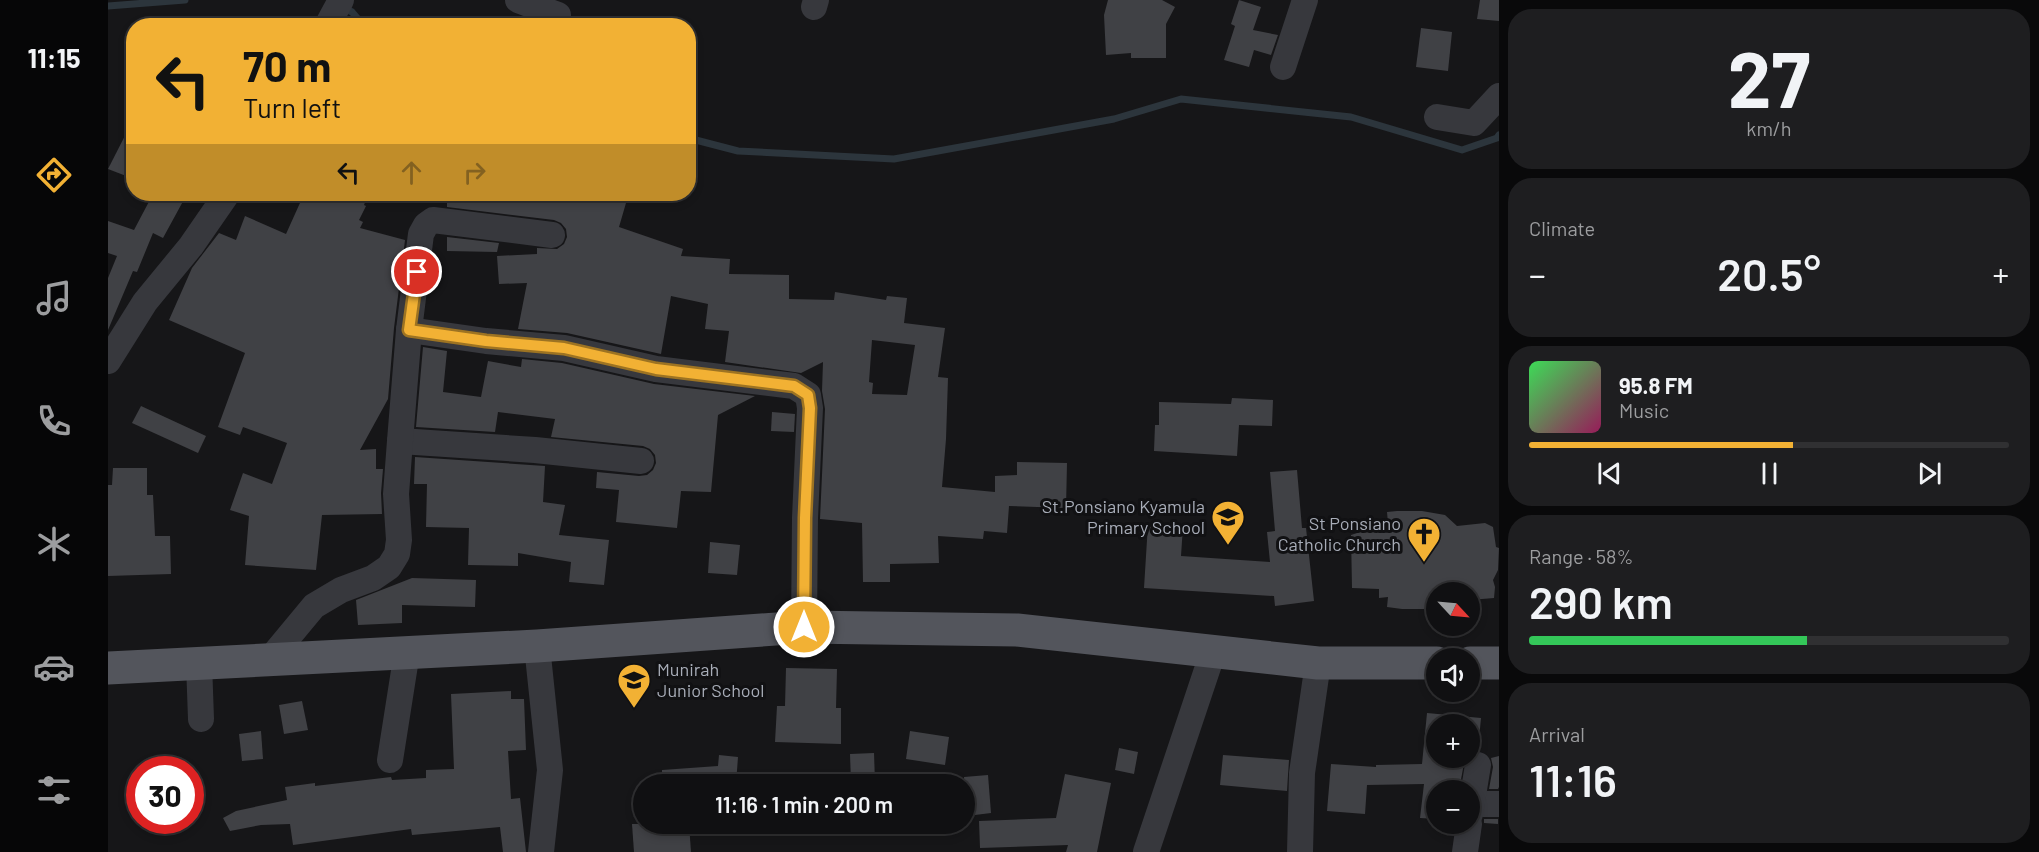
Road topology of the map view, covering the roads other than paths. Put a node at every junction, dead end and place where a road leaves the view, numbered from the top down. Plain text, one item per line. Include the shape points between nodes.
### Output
1 (518, 0) edge
2 (1305, 0) edge
3 (558, 15) dead end
4 (1283, 67) dead end
5 (1499, 96) edge
6 (1437, 117) dead end
7 (222, 201) edge
8 (552, 235) dead end
9 (409, 330) junction
10 (108, 361) edge
11 (400, 441) junction
12 (641, 461) dead end
13 (804, 627) junction
14 (537, 645) junction
15 (406, 652) junction
16 (1213, 652) junction
17 (270, 659) junction
18 (199, 663) junction
19 (1317, 663) junction
20 (1426, 663) edge
21 (1480, 663) edge
22 (1499, 663) edge
23 (108, 668) edge
24 (201, 719) dead end
25 (390, 760) dead end
26 (1499, 804) edge
27 (1480, 807) edge
28 (1467, 834) edge
29 (541, 852) edge
30 (1146, 852) edge
31 (1300, 852) edge
32 (1465, 852) edge

1 - 3 street
2 - 4 street
5 - 6 street via 1474,123
7 - 10 street via 145,303
8 - 9 street via 433,220 422,234
9 - 11 street
9 - 13 street via 564,348 656,369 766,381 802,390 808,395 810,408
11 - 12 street
11 - 17 street via 397,554 389,567 373,578 314,606
13 - 14 main road
13 - 16 main road via 1017,630
14 - 15 main road
14 - 29 street via 550,770
15 - 17 main road
15 - 25 street
16 - 19 main road
16 - 30 street
17 - 18 main road
18 - 23 main road
18 - 24 street
19 - 20 main road
19 - 31 street via 1302,773
21 - 22 main road
26 - 27 street
28 - 32 street

